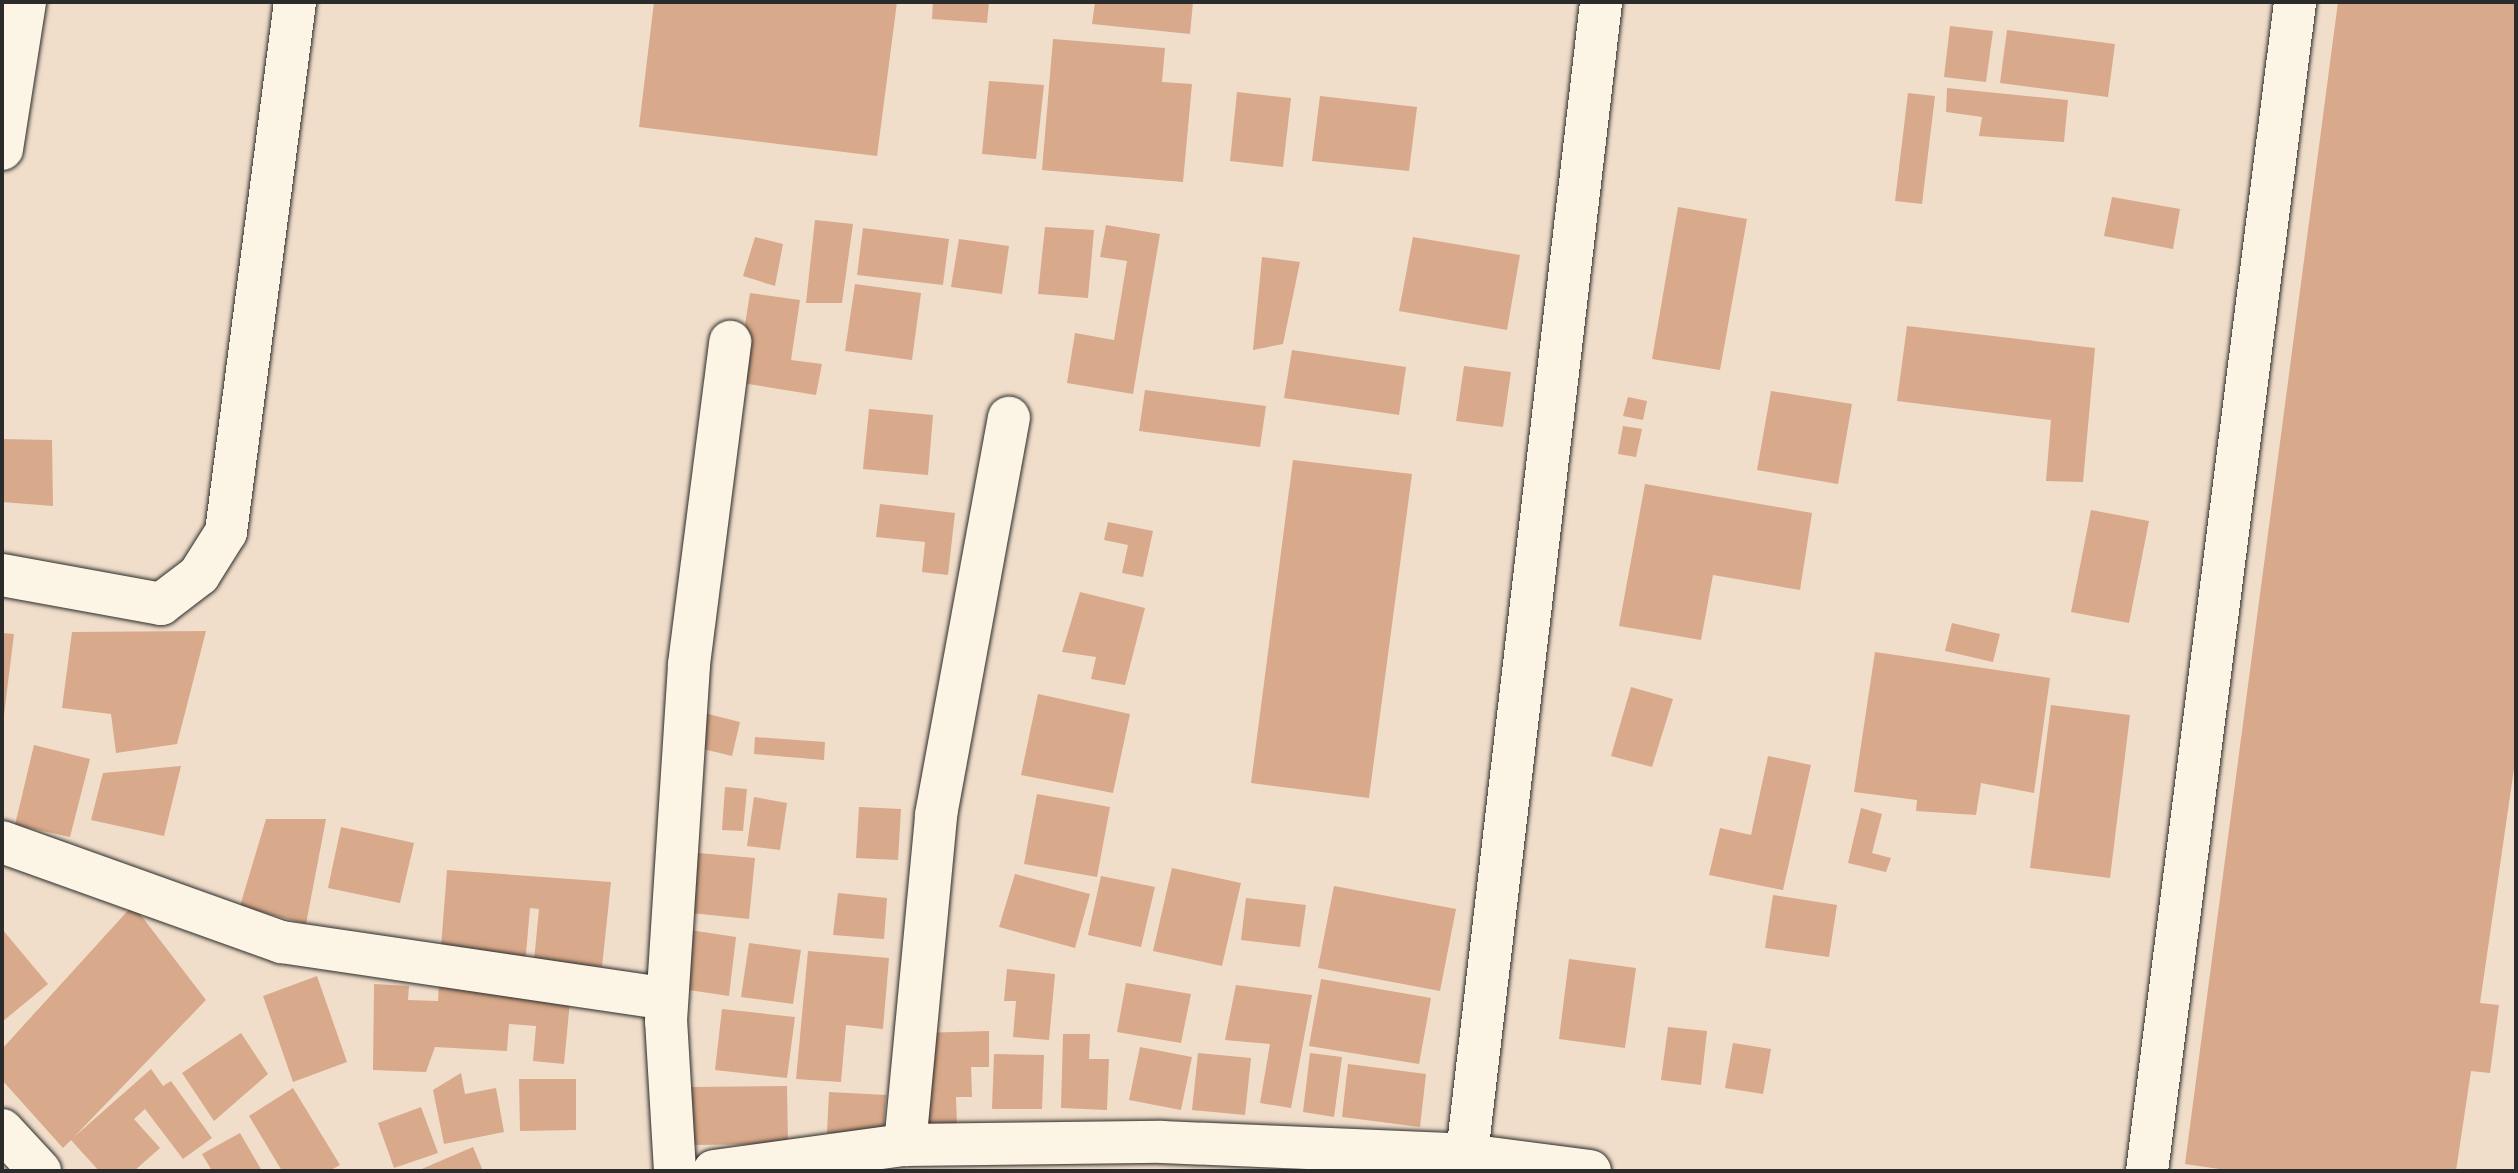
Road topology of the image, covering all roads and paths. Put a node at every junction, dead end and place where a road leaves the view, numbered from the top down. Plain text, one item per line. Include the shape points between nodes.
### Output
1 (25, 2) edge
2 (295, 2) edge
3 (1601, 2) edge
4 (2295, 2) edge
5 (2, 149) edge
6 (730, 342) dead end
7 (1009, 418) dead end
8 (2, 575) edge
9 (2, 842) edge
10 (667, 999) junction
11 (2, 1130) edge
12 (905, 1145) junction
13 (1466, 1163) edge
14 (40, 1171) edge
15 (675, 1171) edge
16 (714, 1171) edge
17 (1590, 1171) edge
18 (2147, 1171) edge

1 - 5 street
2 - 8 street via 226,532 199,575 161,604
3 - 13 street
4 - 18 street
6 - 10 street via 689,664
7 - 12 street via 936,815
9 - 10 street via 282,942
10 - 15 street
11 - 14 street
12 - 13 street via 1162,1142
12 - 16 street
13 - 17 street

